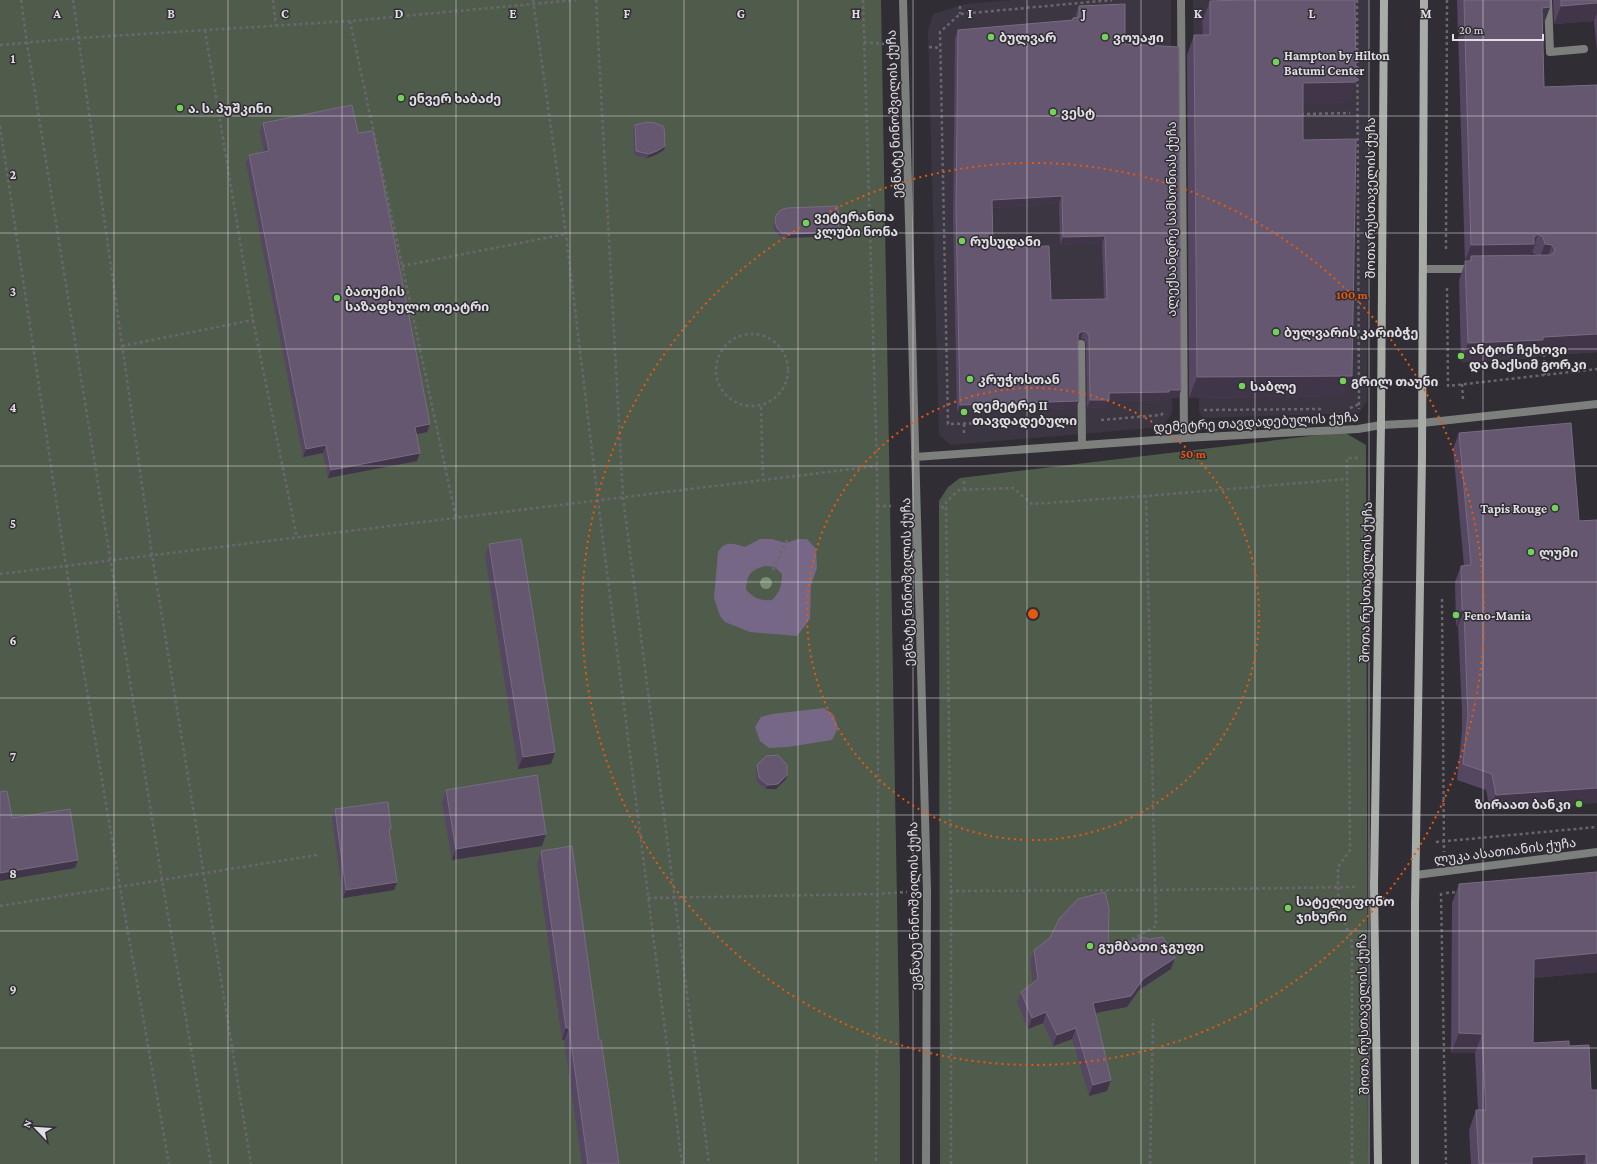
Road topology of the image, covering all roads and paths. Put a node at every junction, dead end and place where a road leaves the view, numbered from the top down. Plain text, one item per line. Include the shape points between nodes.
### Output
1 (21, 0) edge
2 (73, 0) edge
3 (273, 0) edge
4 (576, 0) edge
5 (596, 0) edge
6 (863, 0) edge
7 (903, 0) edge
8 (1112, 0) edge
9 (1181, 0) edge
10 (1357, 0) edge
11 (1384, 0) edge
12 (1424, 0) edge
13 (1447, 0) edge
14 (1548, 0) edge
15 (533, 1) edge
16 (960, 6) dead end
17 (960, 14) junction
18 (350, 21) junction
19 (276, 25) junction
20 (205, 30) junction
21 (79, 38) junction
22 (864, 42) junction
23 (27, 43) junction
24 (887, 44) dead end
25 (0, 45) edge
26 (929, 47) dead end
27 (940, 48) junction
28 (1584, 49) dead end
29 (1350, 113) edge
30 (1296, 114) edge
31 (0, 126) edge
32 (566, 234) junction
33 (402, 266) junction
34 (1423, 269) junction
35 (1446, 269) junction
36 (1480, 269) edge
37 (253, 320) junction
38 (1081, 344) edge
39 (122, 346) junction
40 (1544, 352) edge
41 (1597, 369) edge
42 (1545, 375) junction
43 (1462, 384) junction
44 (1463, 400) dead end
45 (1359, 404) junction
46 (1597, 404) edge
47 (761, 406) junction
48 (1201, 408) edge
49 (1343, 408) edge
50 (1328, 409) edge
51 (1165, 410) dead end
52 (1359, 413) dead end
53 (1081, 421) junction
54 (1422, 423) junction
55 (1381, 425) junction
56 (1184, 438) junction
57 (1082, 445) junction
58 (915, 457) junction
59 (1359, 458) dead end
60 (877, 466) junction
61 (964, 478) dead end
62 (1347, 479) junction
63 (763, 480) junction
64 (964, 490) junction
65 (1146, 496) junction
66 (623, 498) junction
67 (598, 501) junction
68 (877, 506) junction
69 (891, 506) dead end
70 (940, 507) dead end
71 (946, 508) junction
72 (456, 518) junction
73 (297, 538) junction
74 (787, 540) dead end
75 (152, 555) junction
76 (111, 560) junction
77 (66, 566) junction
78 (773, 570) dead end
79 (0, 574) edge
80 (1442, 598) dead end
81 (1597, 827) edge
82 (1445, 842) junction
83 (1597, 852) edge
84 (317, 855) dead end
85 (1444, 858) dead end
86 (204, 873) junction
87 (1416, 875) junction
88 (162, 880) junction
89 (120, 886) junction
90 (1374, 886) junction
91 (1338, 887) junction
92 (1442, 887) dead end
93 (1156, 890) junction
94 (927, 891) junction
95 (952, 891) junction
96 (1464, 892) edge
97 (878, 894) junction
98 (1441, 894) junction
99 (648, 898) junction
100 (674, 898) junction
101 (0, 906) edge
102 (1111, 951) edge
103 (1153, 1019) dead end
104 (169, 1164) edge
105 (211, 1164) edge
106 (251, 1164) edge
107 (682, 1164) edge
108 (709, 1164) edge
109 (876, 1164) edge
110 (926, 1164) edge
111 (951, 1164) edge
112 (1150, 1164) edge
113 (1352, 1164) edge
114 (1378, 1164) edge
115 (1415, 1164) edge
116 (1446, 1164) edge

1 - 23 path
2 - 21 path
3 - 19 path
4 - 15 path
5 - 66 path
6 - 22 path
7 - 58 street, ეგნატე ნინოშვილის ქუჩა
8 - 17 path
9 - 56 street, ალექსანდრე სამსონიას ქუჩა
10 - 45 path
11 - 55 main road, შოთა რუსთაველის ქუჩა
12 - 34 main road
13 - 35 path
14 - 28 street via 1550,52
15 - 18 path
15 - 32 path
16 - 17 path
17 - 27 path via 940,32
18 - 19 path
18 - 33 path
19 - 20 path
20 - 21 path
20 - 37 path
21 - 23 path
21 - 39 path
22 - 24 path
22 - 60 path
23 - 25 path
23 - 76 path
26 - 27 path
27 - 53 path via 948,424
29 - 30 path
31 - 77 path
32 - 33 path
32 - 67 path
33 - 72 path
34 - 35 street
34 - 54 main road
35 - 36 street
35 - 43 path via 1448,386
37 - 39 path
37 - 73 path
38 - 53 street
39 - 75 path
40 - 42 path
41 - 42 path
42 - 43 path
43 - 44 path
45 - 49 path
45 - 52 path
46 - 54 street, დემეტრე თავდადებულის ქუჩა
47 - 47 path via 781,394 789,372 784,350 766,335 743,333 723,346 714,367 720,390 738,405
47 - 63 path
48 - 50 path via 1205,411
51 - 53 path via 1161,415
53 - 57 street
54 - 55 street, დემეტრე თავდადებულის ქუჩა
54 - 87 main road
55 - 56 street, დემეტრე თავდადებულის ქუჩა via 1358,429
55 - 90 main road, შოთა რუსთაველის ქუჩა
56 - 57 street, დემეტრე თავდადებულის ქუჩა
57 - 58 street, დემეტრე თავდადებულის ქუჩა
58 - 94 street, ეგნატე ნინოშვილის ქუჩა
59 - 62 path via 1347,458
60 - 63 path
60 - 68 path
61 - 64 path
62 - 65 path
62 - 91 path via 1350,850 1338,867
63 - 66 path
64 - 65 path via 1013,488 1032,504
64 - 71 path via 959,490 946,502
65 - 93 path
66 - 67 path
66 - 100 path
67 - 72 path
67 - 99 path
68 - 69 path
68 - 97 path
70 - 71 path
71 - 95 path
72 - 73 path
73 - 75 path
74 - 78 path
75 - 76 path
75 - 86 path
76 - 77 path
76 - 88 path
77 - 79 path
77 - 89 path
80 - 82 path
81 - 82 path
82 - 85 path
83 - 87 street, ლუკა ასათიანის ქუჩა
84 - 86 path
86 - 88 path
86 - 106 path
87 - 115 main road
88 - 89 path
88 - 105 path
89 - 101 path
89 - 104 path
90 - 91 path
90 - 114 main road, შოთა რუსთაველის ქუჩა
91 - 93 path
91 - 113 path via 1339,908 1352,942
92 - 98 path
93 - 95 path
93 - 102 path via 1156,926
94 - 95 path
94 - 97 path
94 - 110 street, ეგნატე ნინოშვილის ქუჩა
95 - 111 path
96 - 98 path
97 - 100 path
97 - 109 path
98 - 116 path
99 - 100 path
99 - 107 path
100 - 108 path
103 - 112 path

